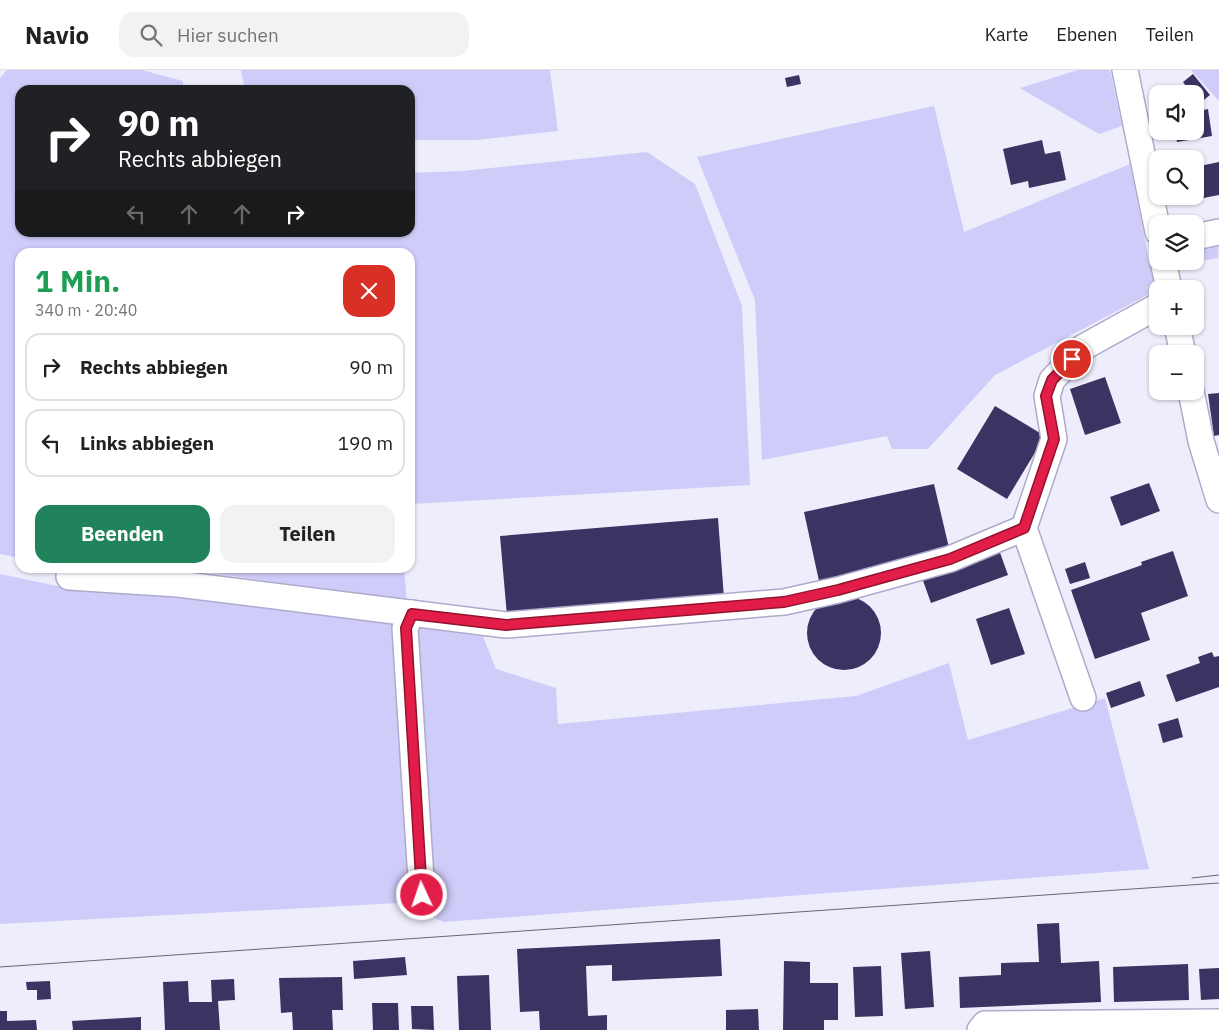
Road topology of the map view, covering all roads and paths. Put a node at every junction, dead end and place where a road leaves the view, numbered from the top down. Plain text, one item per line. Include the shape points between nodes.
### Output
1 (1125, 70) edge
2 (1155, 215) edge
3 (1219, 232) edge
4 (1204, 235) edge
5 (1149, 311) edge
6 (1192, 400) edge
7 (1219, 500) edge
8 (1024, 528) junction
9 (68, 577) dead end
10 (412, 614) junction
11 (1083, 698) dead end
12 (422, 895) dead end
13 (1219, 1022) edge
14 (980, 1030) edge

1 - 2 street
3 - 4 street
5 - 8 street via 1082,348 1052,380 1046,396 1054,439
6 - 7 street
8 - 10 street via 950,559 784,602 506,625
8 - 11 street
9 - 10 street via 178,584
10 - 12 street via 406,628
13 - 14 street via 985,1024

